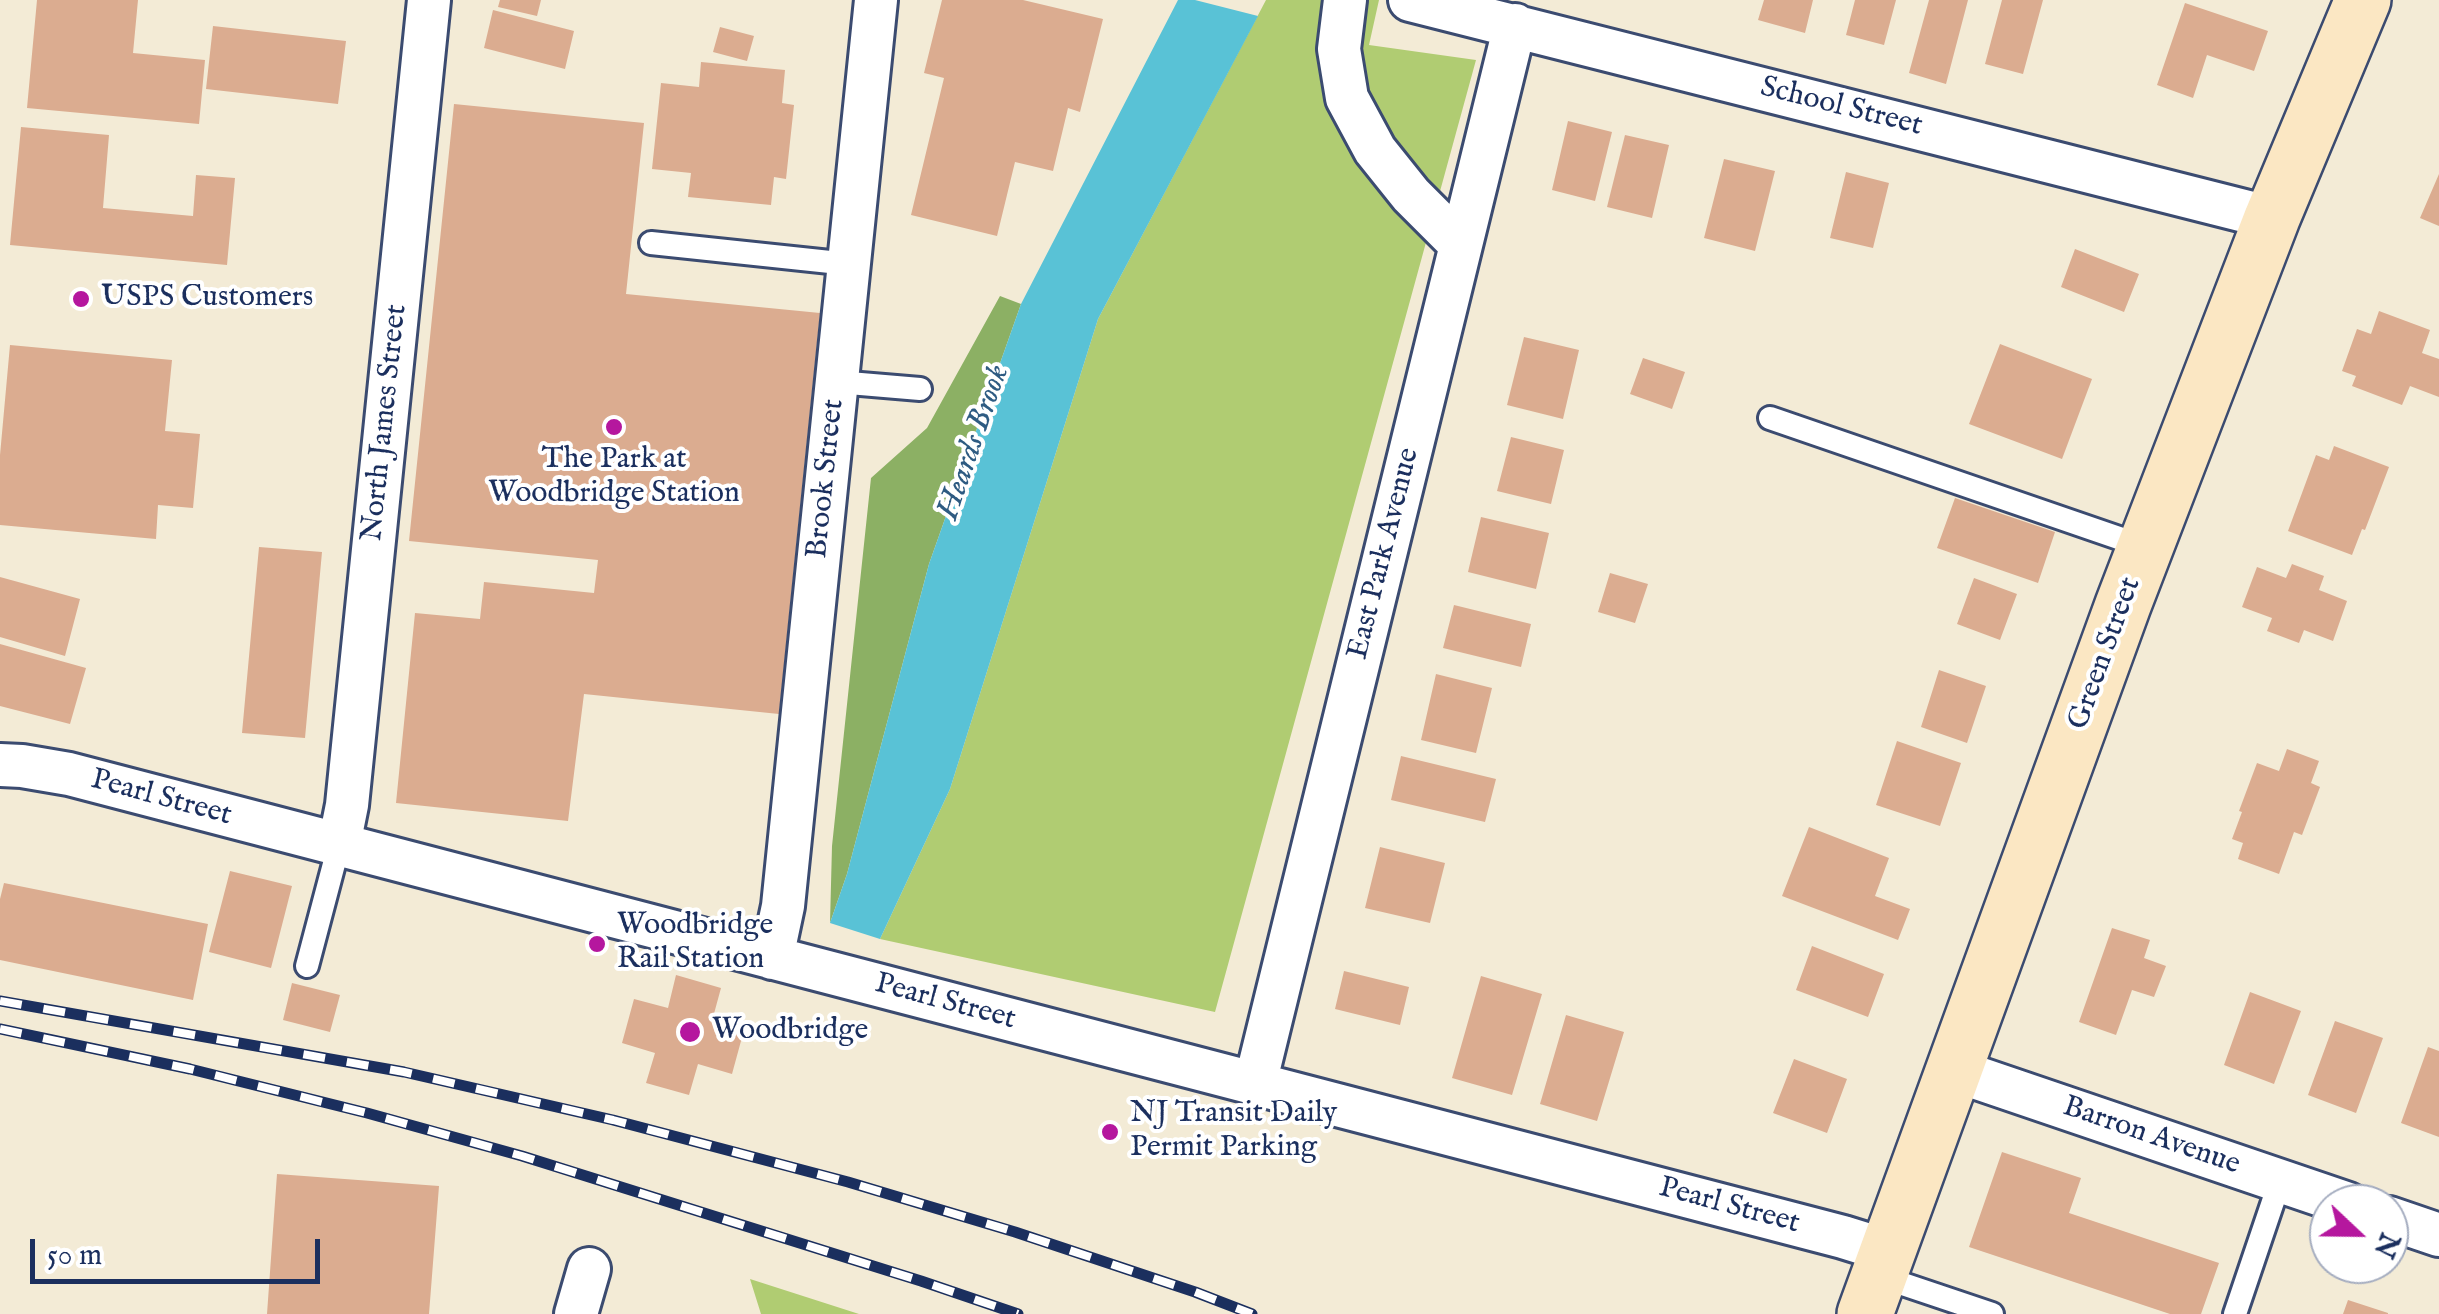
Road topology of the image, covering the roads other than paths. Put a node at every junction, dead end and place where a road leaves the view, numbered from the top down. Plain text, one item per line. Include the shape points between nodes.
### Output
1 (429, 0) edge
2 (876, 0) edge
3 (1345, 0) edge
4 (1410, 0) edge
5 (2363, 0) edge
6 (1515, 25) junction
7 (2272, 218) junction
8 (652, 244) dead end
9 (1460, 244) junction
10 (849, 264) junction
11 (837, 382) junction
12 (920, 389) dead end
13 (1770, 418) dead end
14 (2145, 548) junction
15 (0, 765) edge
16 (339, 845) junction
17 (772, 958) junction
18 (307, 966) dead end
19 (1954, 1070) junction
20 (1255, 1084) junction
21 (2280, 1181) junction
22 (2309, 1191) edge
23 (2409, 1224) edge
24 (2439, 1234) edge
25 (589, 1269) dead end
26 (1878, 1280) edge
27 (576, 1314) edge
28 (1992, 1314) edge
29 (2235, 1314) edge

1 - 16 street, North James Street
2 - 10 street, Brook Street
3 - 9 street via 1340,49 1347,98 1375,150
4 - 6 street, School Street
5 - 7 street, Green Street
6 - 7 street, School Street
6 - 9 street, East Park Avenue
7 - 14 street, Green Street
8 - 10 lane
9 - 20 street, East Park Avenue
10 - 11 street, Brook Street
11 - 12 lane
11 - 17 street, Brook Street via 783,906
13 - 14 lane
14 - 19 street, Green Street
15 - 16 street, Pearl Street via 69,774
16 - 17 street, Pearl Street
16 - 18 lane
17 - 20 street, Pearl Street
19 - 21 street, Barron Avenue
19 - 26 street, Green Street
20 - 26 street, Pearl Street via 1843,1237
21 - 22 street, Barron Avenue
21 - 29 lane
23 - 24 street
25 - 27 street
26 - 28 lane

